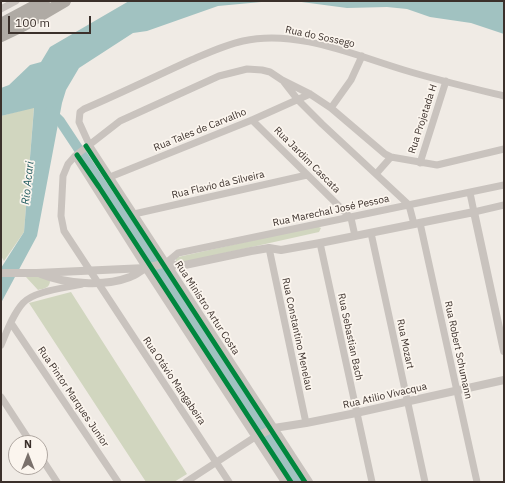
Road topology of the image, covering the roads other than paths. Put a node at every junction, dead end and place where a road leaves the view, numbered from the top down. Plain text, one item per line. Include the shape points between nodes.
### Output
1 (16, 1) edge
2 (44, 1) edge
3 (66, 1) edge
4 (1, 9) edge
5 (1, 24) edge
6 (1, 36) edge
7 (362, 56) junction
8 (282, 80) junction
9 (446, 81) junction
10 (310, 94) junction
11 (504, 96) edge
12 (298, 100) junction
13 (331, 108) junction
14 (252, 120) junction
15 (87, 146) junction
16 (504, 149) edge
17 (76, 155) junction
18 (391, 157) junction
19 (420, 163) junction
20 (376, 174) junction
21 (306, 175) junction
22 (110, 178) junction
23 (504, 185) edge
24 (470, 193) junction
25 (409, 205) junction
26 (504, 205) edge
27 (474, 212) junction
28 (134, 214) junction
29 (351, 218) junction
30 (417, 223) junction
31 (370, 233) junction
32 (355, 236) junction
33 (320, 243) junction
34 (269, 248) junction
35 (163, 263) junction
36 (149, 267) junction
37 (88, 270) junction
38 (1, 273) edge
39 (53, 275) junction
40 (101, 282) junction
41 (86, 283) junction
42 (50, 291) junction
43 (11, 323) junction
44 (1, 345) edge
45 (504, 351) edge
46 (504, 380) edge
47 (457, 390) junction
48 (1, 397) edge
49 (407, 402) junction
50 (356, 413) junction
51 (306, 424) junction
52 (272, 428) junction
53 (27, 435) edge
54 (257, 436) junction
55 (216, 463) junction
56 (48, 468) edge
57 (115, 481) edge
58 (57, 482) edge
59 (186, 482) edge
60 (229, 482) edge
61 (285, 482) edge
62 (309, 482) edge
63 (372, 482) edge
64 (425, 482) edge
65 (477, 482) edge

1 - 4 street
2 - 5 highway
3 - 6 highway
7 - 9 street, Rua do Sossego
7 - 13 street via 351,80
7 - 15 street, Rua do Sossego via 327,46 282,38 242,41 84,109 78,118
8 - 10 street, Rua Otávio Mangabeira
8 - 12 street
8 - 15 street, Rua Otávio Mangabeira via 270,72 254,69 238,70 219,76 128,116
9 - 11 street, Rua do Sossego
9 - 19 street, Rua Projetada H
10 - 12 street, Rua Tales de Carvalho
10 - 13 street, Rua Otávio Mangabeira
12 - 14 street, Rua Tales de Carvalho
12 - 20 street
13 - 18 street, Rua Otávio Mangabeira
14 - 21 street, Rua Jardim Cascata
14 - 22 street, Rua Tales de Carvalho
15 - 17 street, Rua Otávio Mangabeira
15 - 22 street, Rua Ministro Artur Costa
16 - 19 street via 437,165
17 - 36 street
17 - 37 street, Rua Otávio Mangabeira via 68,164 63,176 61,222
18 - 19 street
18 - 20 street
20 - 25 street
21 - 28 street, Rua Flavio da Silveira
21 - 29 street, Rua Jardim Cascata
22 - 28 street, Rua Ministro Artur Costa
23 - 24 street, Rua Marechal José Pessoa
24 - 25 street, Rua Marechal José Pessoa
24 - 27 street
25 - 29 street, Rua Marechal José Pessoa
25 - 30 street, Rua Robert Schumann
26 - 27 street, Rua Marechal José Pessoa
27 - 30 street, Rua Marechal José Pessoa
27 - 45 street
28 - 35 street, Rua Ministro Artur Costa
29 - 32 street
29 - 35 street, Rua Marechal José Pessoa via 178,252
30 - 31 street, Rua Marechal José Pessoa
30 - 47 street, Rua Robert Schumann
31 - 32 street, Rua Marechal José Pessoa
31 - 49 street, Rua Mozart
32 - 33 street, Rua Marechal José Pessoa
33 - 34 street, Rua Marechal José Pessoa via 281,250
33 - 50 street, Rua Sebastian Bach
34 - 35 street, Rua Marechal José Pessoa via 180,266
34 - 51 street, Rua Constantino Menelau
35 - 36 street, Rua Marechal José Pessoa
35 - 52 street, Rua Ministro Artur Costa
36 - 37 street, Rua Marechal José Pessoa
36 - 40 street, Rua Marechal José Pessoa via 131,277
36 - 54 street
37 - 39 street, Rua Marechal José Pessoa
37 - 40 street, Rua Otávio Mangabeira
38 - 39 street, Rua Marechal José Pessoa
39 - 41 street, Rua Marechal José Pessoa
39 - 42 street via 54,287
40 - 41 street, Rua Marechal José Pessoa
40 - 55 street, Rua Otávio Mangabeira via 102,291
41 - 42 street
42 - 43 street via 27,299
43 - 44 street
43 - 57 street, Rua Pintor Marques Junior
46 - 47 street, Rua Atilio Vivacqua
47 - 49 street, Rua Atilio Vivacqua
47 - 65 street, Rua Robert Schumann
48 - 53 street
49 - 50 street, Rua Atilio Vivacqua
49 - 64 street, Rua Mozart
50 - 51 street, Rua Atilio Vivacqua
50 - 63 street, Rua Sebastian Bach
51 - 52 street, Rua Atilio Vivacqua
52 - 54 street
52 - 62 street, Rua Ministro Artur Costa
54 - 55 street
54 - 61 street
55 - 59 street
55 - 60 street, Rua Otávio Mangabeira
56 - 58 street

